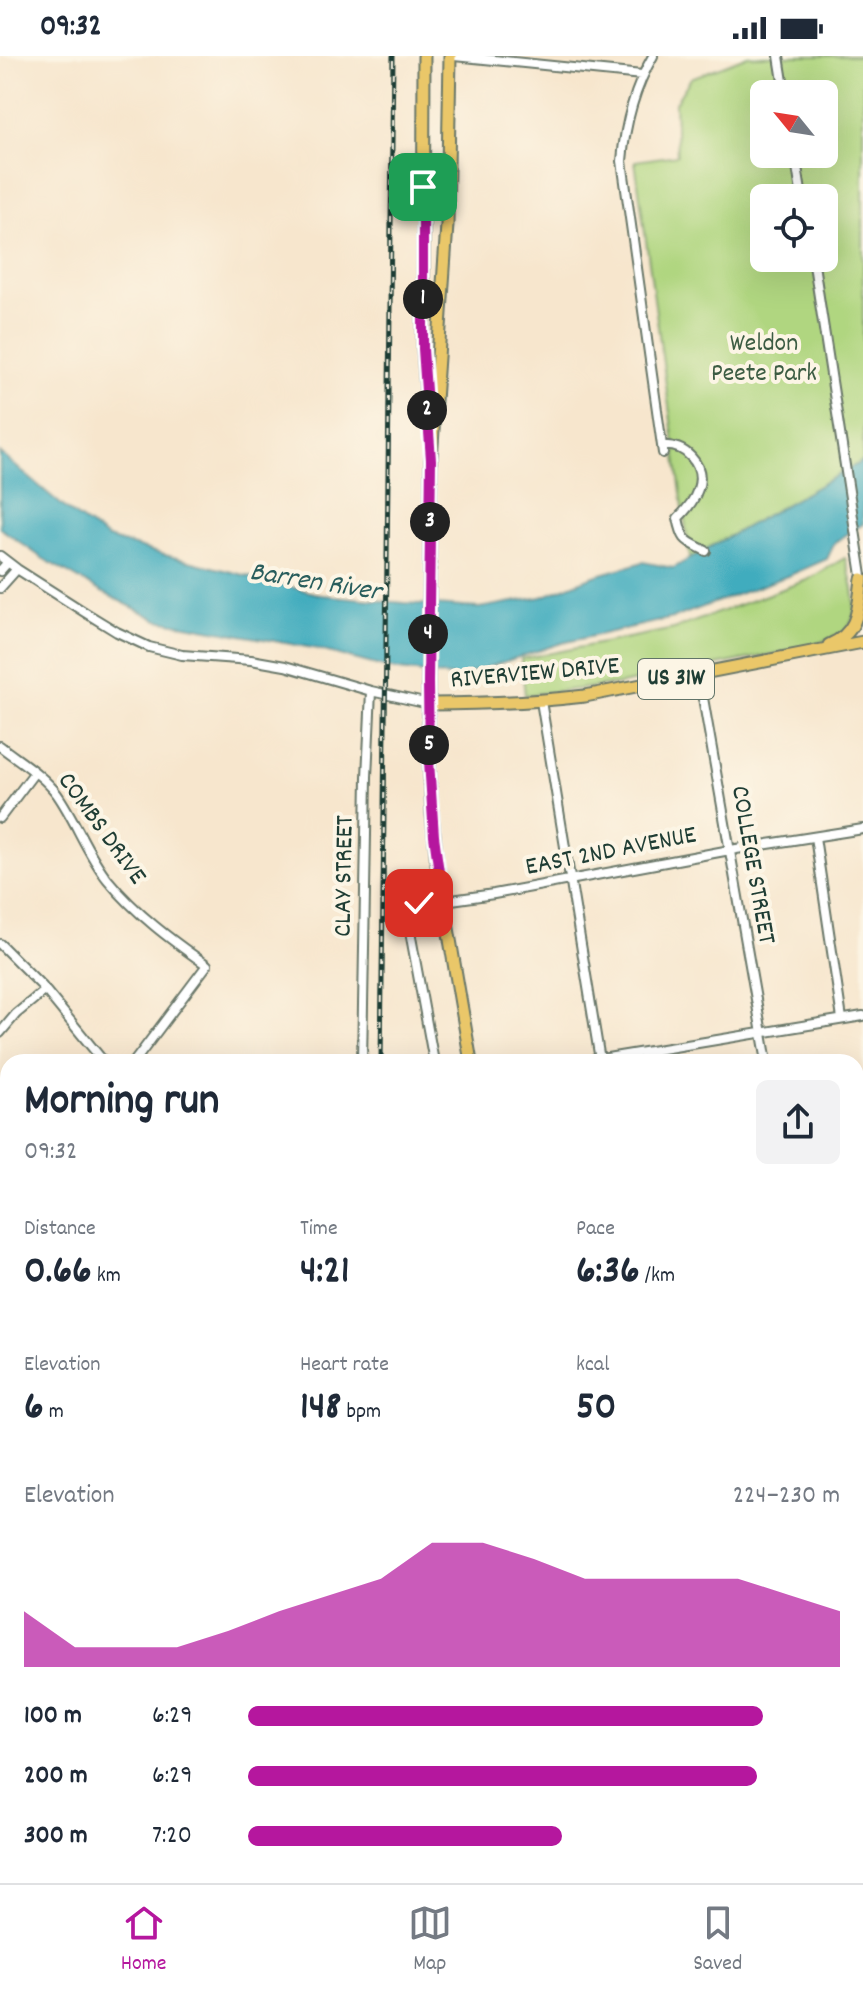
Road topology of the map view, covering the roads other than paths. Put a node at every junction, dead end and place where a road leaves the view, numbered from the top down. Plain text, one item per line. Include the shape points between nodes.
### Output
1 (424, 56) edge
2 (452, 56) edge
3 (653, 56) edge
4 (779, 56) edge
5 (642, 75) junction
6 (783, 80) edge
7 (815, 272) edge
8 (431, 460) junction
9 (706, 551) dead end
10 (0, 556) edge
11 (8, 562) junction
12 (17, 569) junction
13 (0, 571) edge
14 (862, 579) edge
15 (0, 588) edge
16 (863, 642) edge
17 (811, 652) junction
18 (699, 675) junction
19 (371, 691) junction
20 (541, 701) junction
21 (429, 704) junction
22 (0, 746) edge
23 (34, 773) junction
24 (0, 818) edge
25 (863, 829) edge
26 (815, 837) junction
27 (730, 850) junction
28 (571, 880) junction
29 (443, 901) junction
30 (0, 944) edge
31 (45, 990) junction
32 (863, 1016) edge
33 (842, 1019) junction
34 (0, 1033) edge
35 (762, 1033) junction
36 (97, 1054) edge
37 (140, 1054) edge
38 (362, 1054) edge
39 (433, 1054) edge
40 (470, 1054) edge
41 (599, 1054) edge
42 (636, 1054) edge
43 (766, 1054) edge

1 - 8 main road via 423,349
2 - 5 street
2 - 8 main road
3 - 5 street
4 - 6 street
5 - 9 street via 622,161 662,449 670,445 698,464 698,490 678,518 682,536
7 - 14 street
8 - 21 main road
10 - 11 street, RIVERVIEW DRIVE
11 - 12 street, RIVERVIEW DRIVE
11 - 13 street
12 - 15 street
12 - 19 street, RIVERVIEW DRIVE via 149,647 285,666
14 - 17 main road via 852,627 845,636
16 - 17 main road, RIVERVIEW DRIVE / US 31W
17 - 18 main road, RIVERVIEW DRIVE / US 31W
18 - 20 main road, RIVERVIEW DRIVE / US 31W
18 - 27 street, COLLEGE STREET
19 - 21 street, RIVERVIEW DRIVE
19 - 38 street, CLAY STREET
20 - 21 main road, RIVERVIEW DRIVE / US 31W
20 - 28 street
21 - 29 main road via 432,814
22 - 23 street, COMBS DRIVE
23 - 24 street
23 - 37 street, COMBS DRIVE via 57,795 108,880 147,921 207,965
25 - 26 street, EAST 2ND AVENUE
26 - 27 street, EAST 2ND AVENUE
26 - 33 street
27 - 28 street, EAST 2ND AVENUE
27 - 35 street, COLLEGE STREET
28 - 29 street, EAST 2ND AVENUE
28 - 41 street
29 - 39 street, EAST 2ND AVENUE via 419,903 409,915
29 - 40 main road
30 - 31 street
31 - 34 street
31 - 36 street
32 - 33 street
33 - 35 street
35 - 42 street
35 - 43 street, COLLEGE STREET

